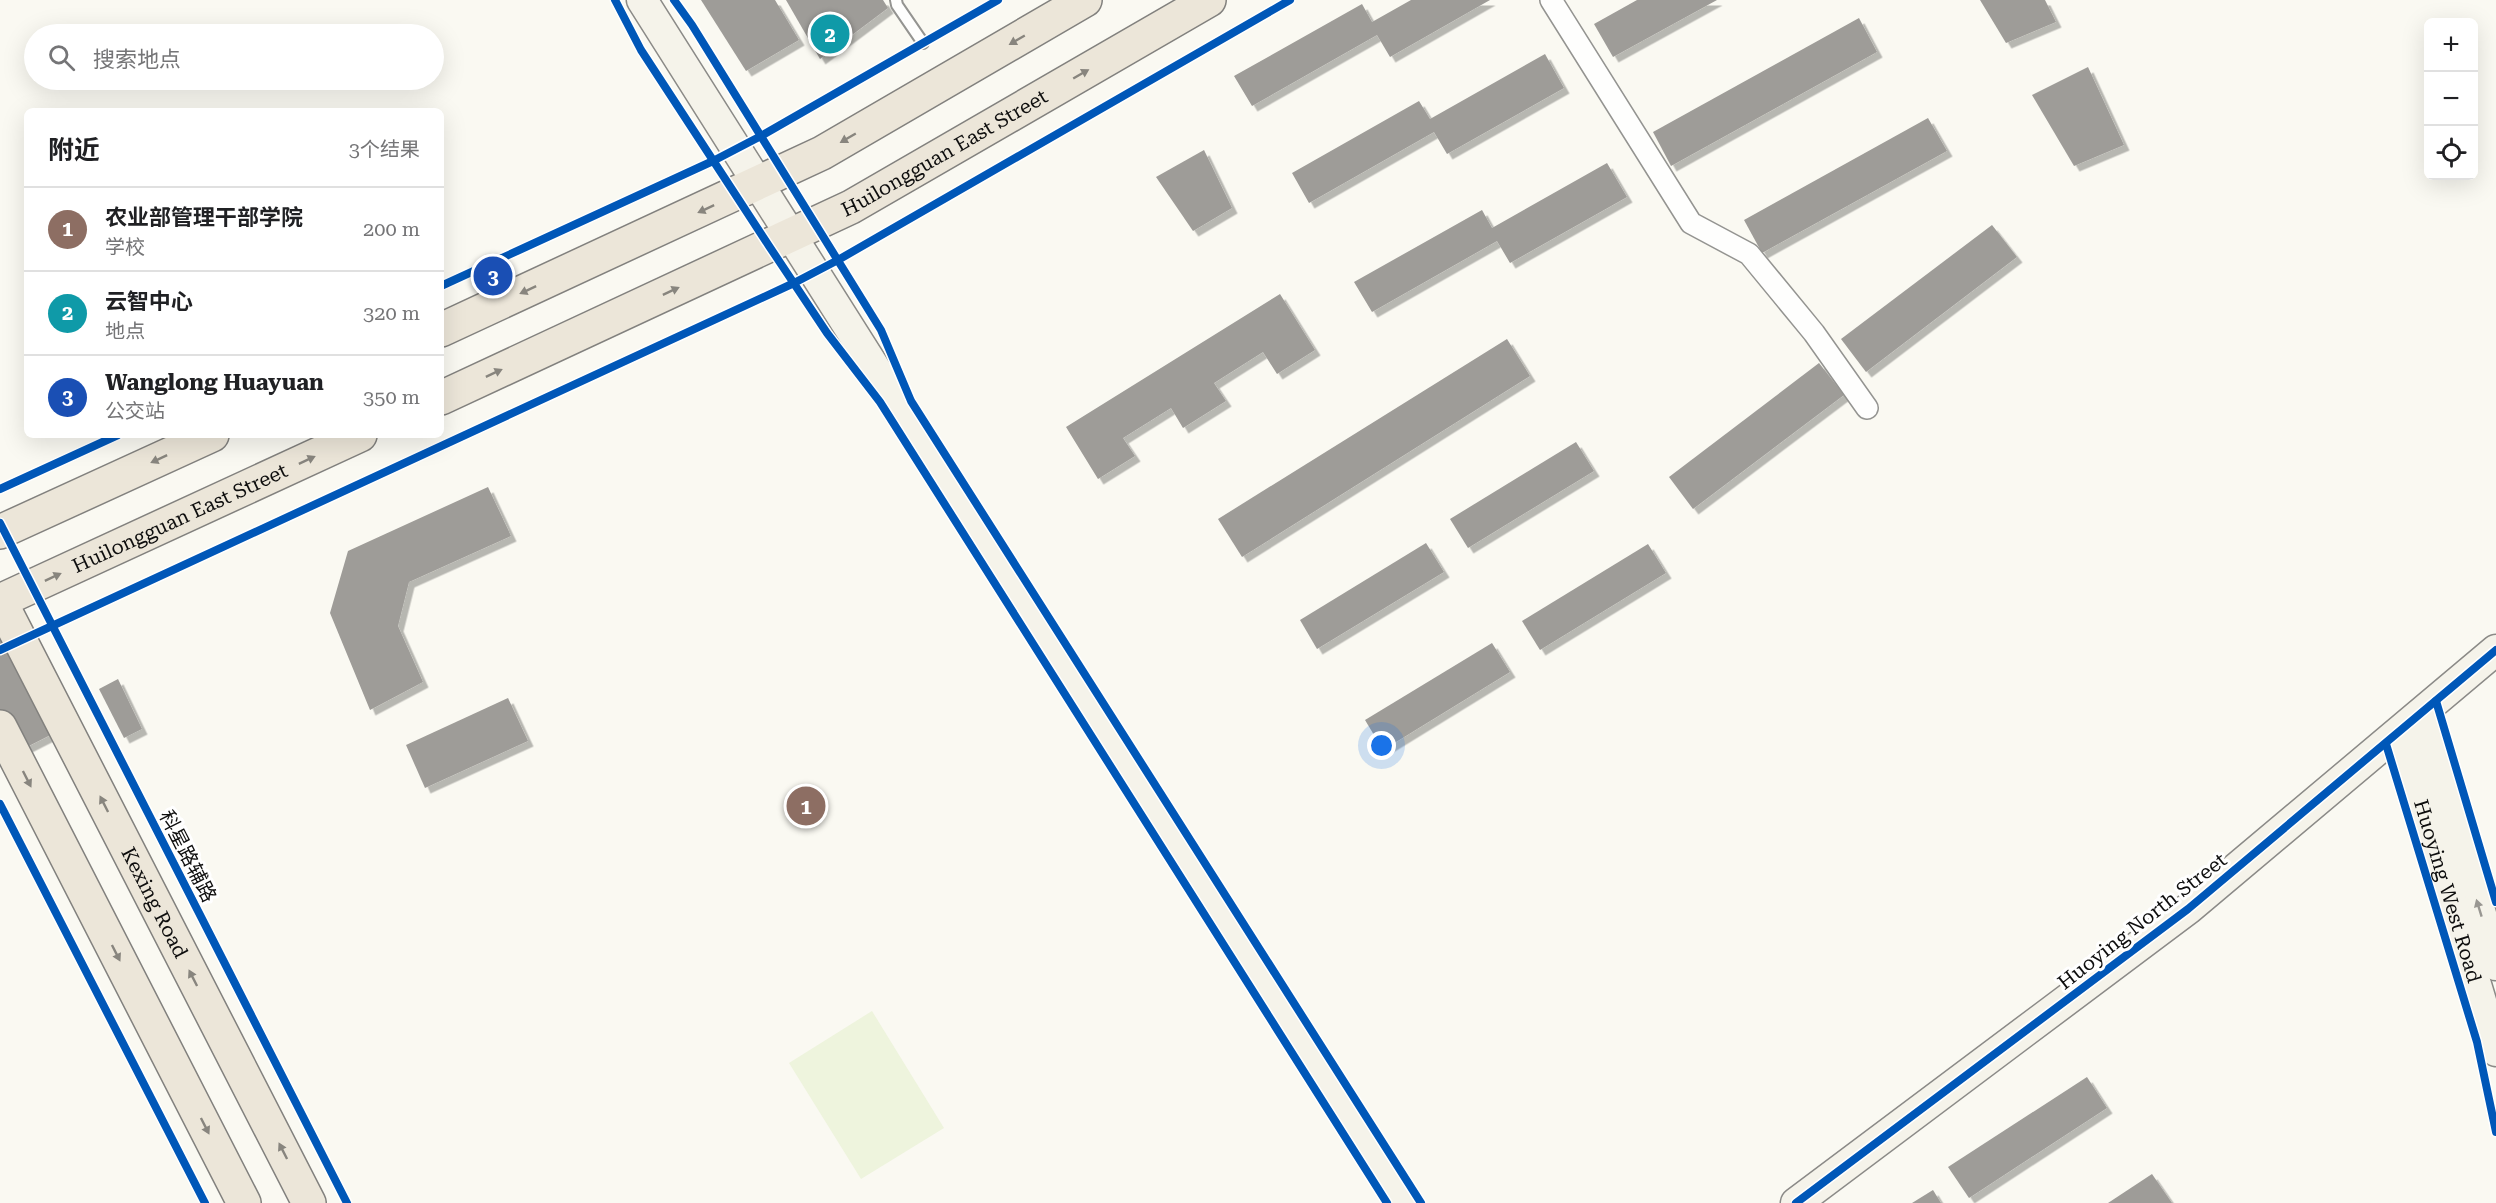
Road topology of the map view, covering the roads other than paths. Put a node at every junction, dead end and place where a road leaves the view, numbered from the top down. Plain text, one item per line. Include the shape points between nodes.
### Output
1 (642, 0) edge
2 (897, 0) edge
3 (1085, 0) edge
4 (1209, 0) edge
5 (1551, 0) edge
6 (923, 43) dead end
7 (759, 184) junction
8 (791, 236) junction
9 (444, 329) edge
10 (444, 397) edge
11 (1868, 408) dead end
12 (205, 438) edge
13 (353, 438) edge
14 (0, 532) edge
15 (0, 601) edge
16 (2496, 650) edge
17 (2411, 723) junction
18 (0, 727) edge
19 (2496, 965) edge
20 (2496, 1051) edge
21 (244, 1203) edge
22 (309, 1203) edge
23 (1403, 1203) edge
24 (1796, 1203) edge

1 - 7 street
2 - 6 lane
3 -> 7 main road via 822,153
8 -> 4 main road, Huilongguan East Street via 850,207
5 - 11 street via 1691,223 1749,254 1814,333
7 - 8 street
7 -> 9 main road
10 -> 8 main road, Huilongguan East Street
8 - 23 street
12 -> 14 main road
15 -> 13 main road, Huilongguan East Street
22 -> 15 main road, Kexing Road
16 - 17 street, Huoying North Street
19 -> 17 street, Huoying West Road
17 - 20 street, Huoying West Road
17 - 24 street, Huoying North Street via 2128,956
18 -> 21 main road

